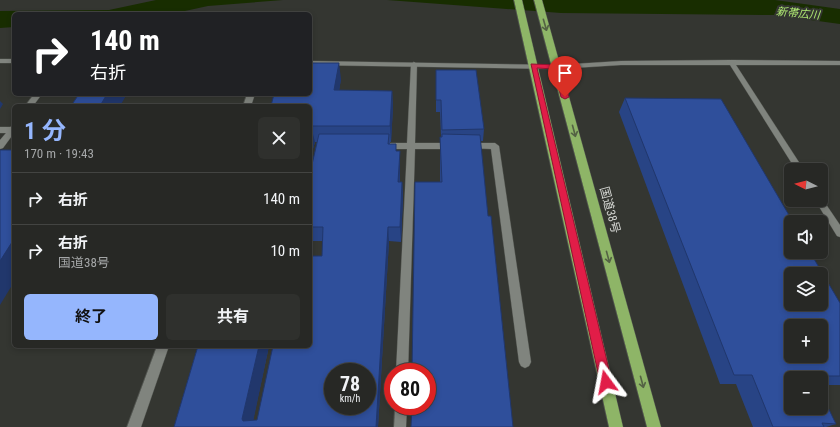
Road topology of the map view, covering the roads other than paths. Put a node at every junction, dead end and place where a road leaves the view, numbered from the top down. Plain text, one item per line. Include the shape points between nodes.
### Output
1 (518, 0) edge
2 (538, 0) edge
3 (0, 61) edge
4 (12, 61) edge
5 (731, 62) junction
6 (312, 63) edge
7 (840, 63) edge
8 (414, 64) junction
9 (533, 66) junction
10 (557, 66) junction
11 (12, 129) edge
12 (0, 130) edge
13 (12, 130) edge
14 (0, 146) edge
15 (372, 146) edge
16 (411, 146) junction
17 (796, 163) edge
18 (823, 207) edge
19 (840, 233) edge
20 (161, 348) edge
21 (525, 362) dead end
22 (402, 363) edge
23 (401, 415) edge
24 (134, 427) edge
25 (400, 427) edge
26 (616, 427) edge
27 (654, 427) edge

1 - 9 highway
2 -> 10 highway, 国道38号
3 - 4 street
5 - 7 lane
5 - 10 lane
5 - 17 lane
6 - 8 street
8 - 9 street
8 - 16 lane
9 - 10 street
9 - 26 highway
10 -> 27 highway, 国道38号
11 - 12 lane
13 - 14 lane
15 - 16 lane
16 - 21 lane via 495,146
16 - 22 lane
18 - 19 lane
20 - 24 street
23 - 25 lane

